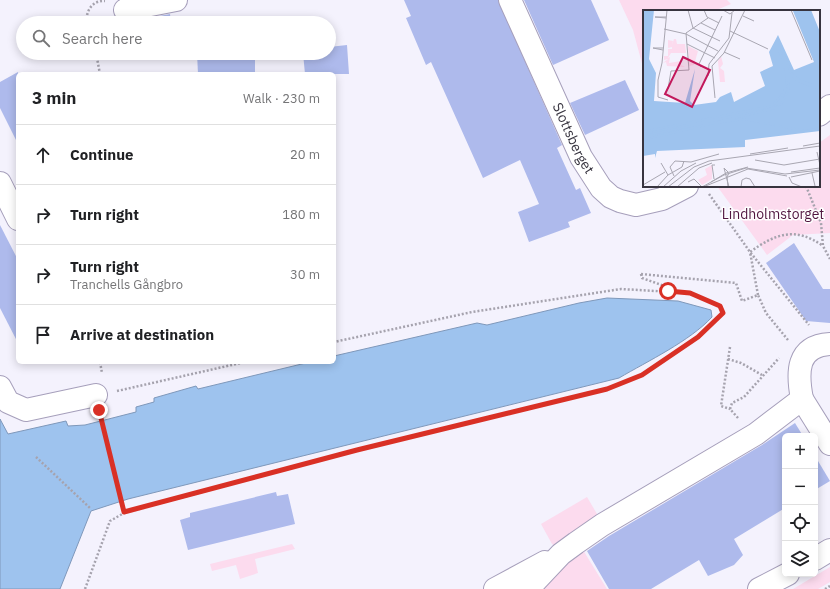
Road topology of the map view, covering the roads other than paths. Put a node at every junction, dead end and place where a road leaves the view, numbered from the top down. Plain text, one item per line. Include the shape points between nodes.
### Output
1 (176, 0) edge
2 (510, 0) edge
3 (125, 10) dead end
4 (830, 106) edge
5 (820, 114) edge
6 (0, 183) edge
7 (685, 187) edge
8 (16, 215) edge
9 (829, 344) edge
10 (0, 387) edge
11 (802, 399) junction
12 (98, 402) road end
13 (830, 444) edge
14 (830, 550) edge
15 (561, 554) junction
16 (818, 557) edge
17 (782, 577) edge
18 (494, 589) edge
19 (528, 589) edge
20 (758, 589) edge

1 - 3 street
2 - 7 street, Slottsberget via 581,156 601,188 620,202 636,205 662,199
4 - 5 street
6 - 8 street
9 - 11 street via 811,349 803,356 799,372
10 - 12 street via 8,402 26,410
11 - 13 street
11 - 15 street via 756,434 602,525
14 - 16 street
15 - 18 street
15 - 19 street
17 - 20 street

